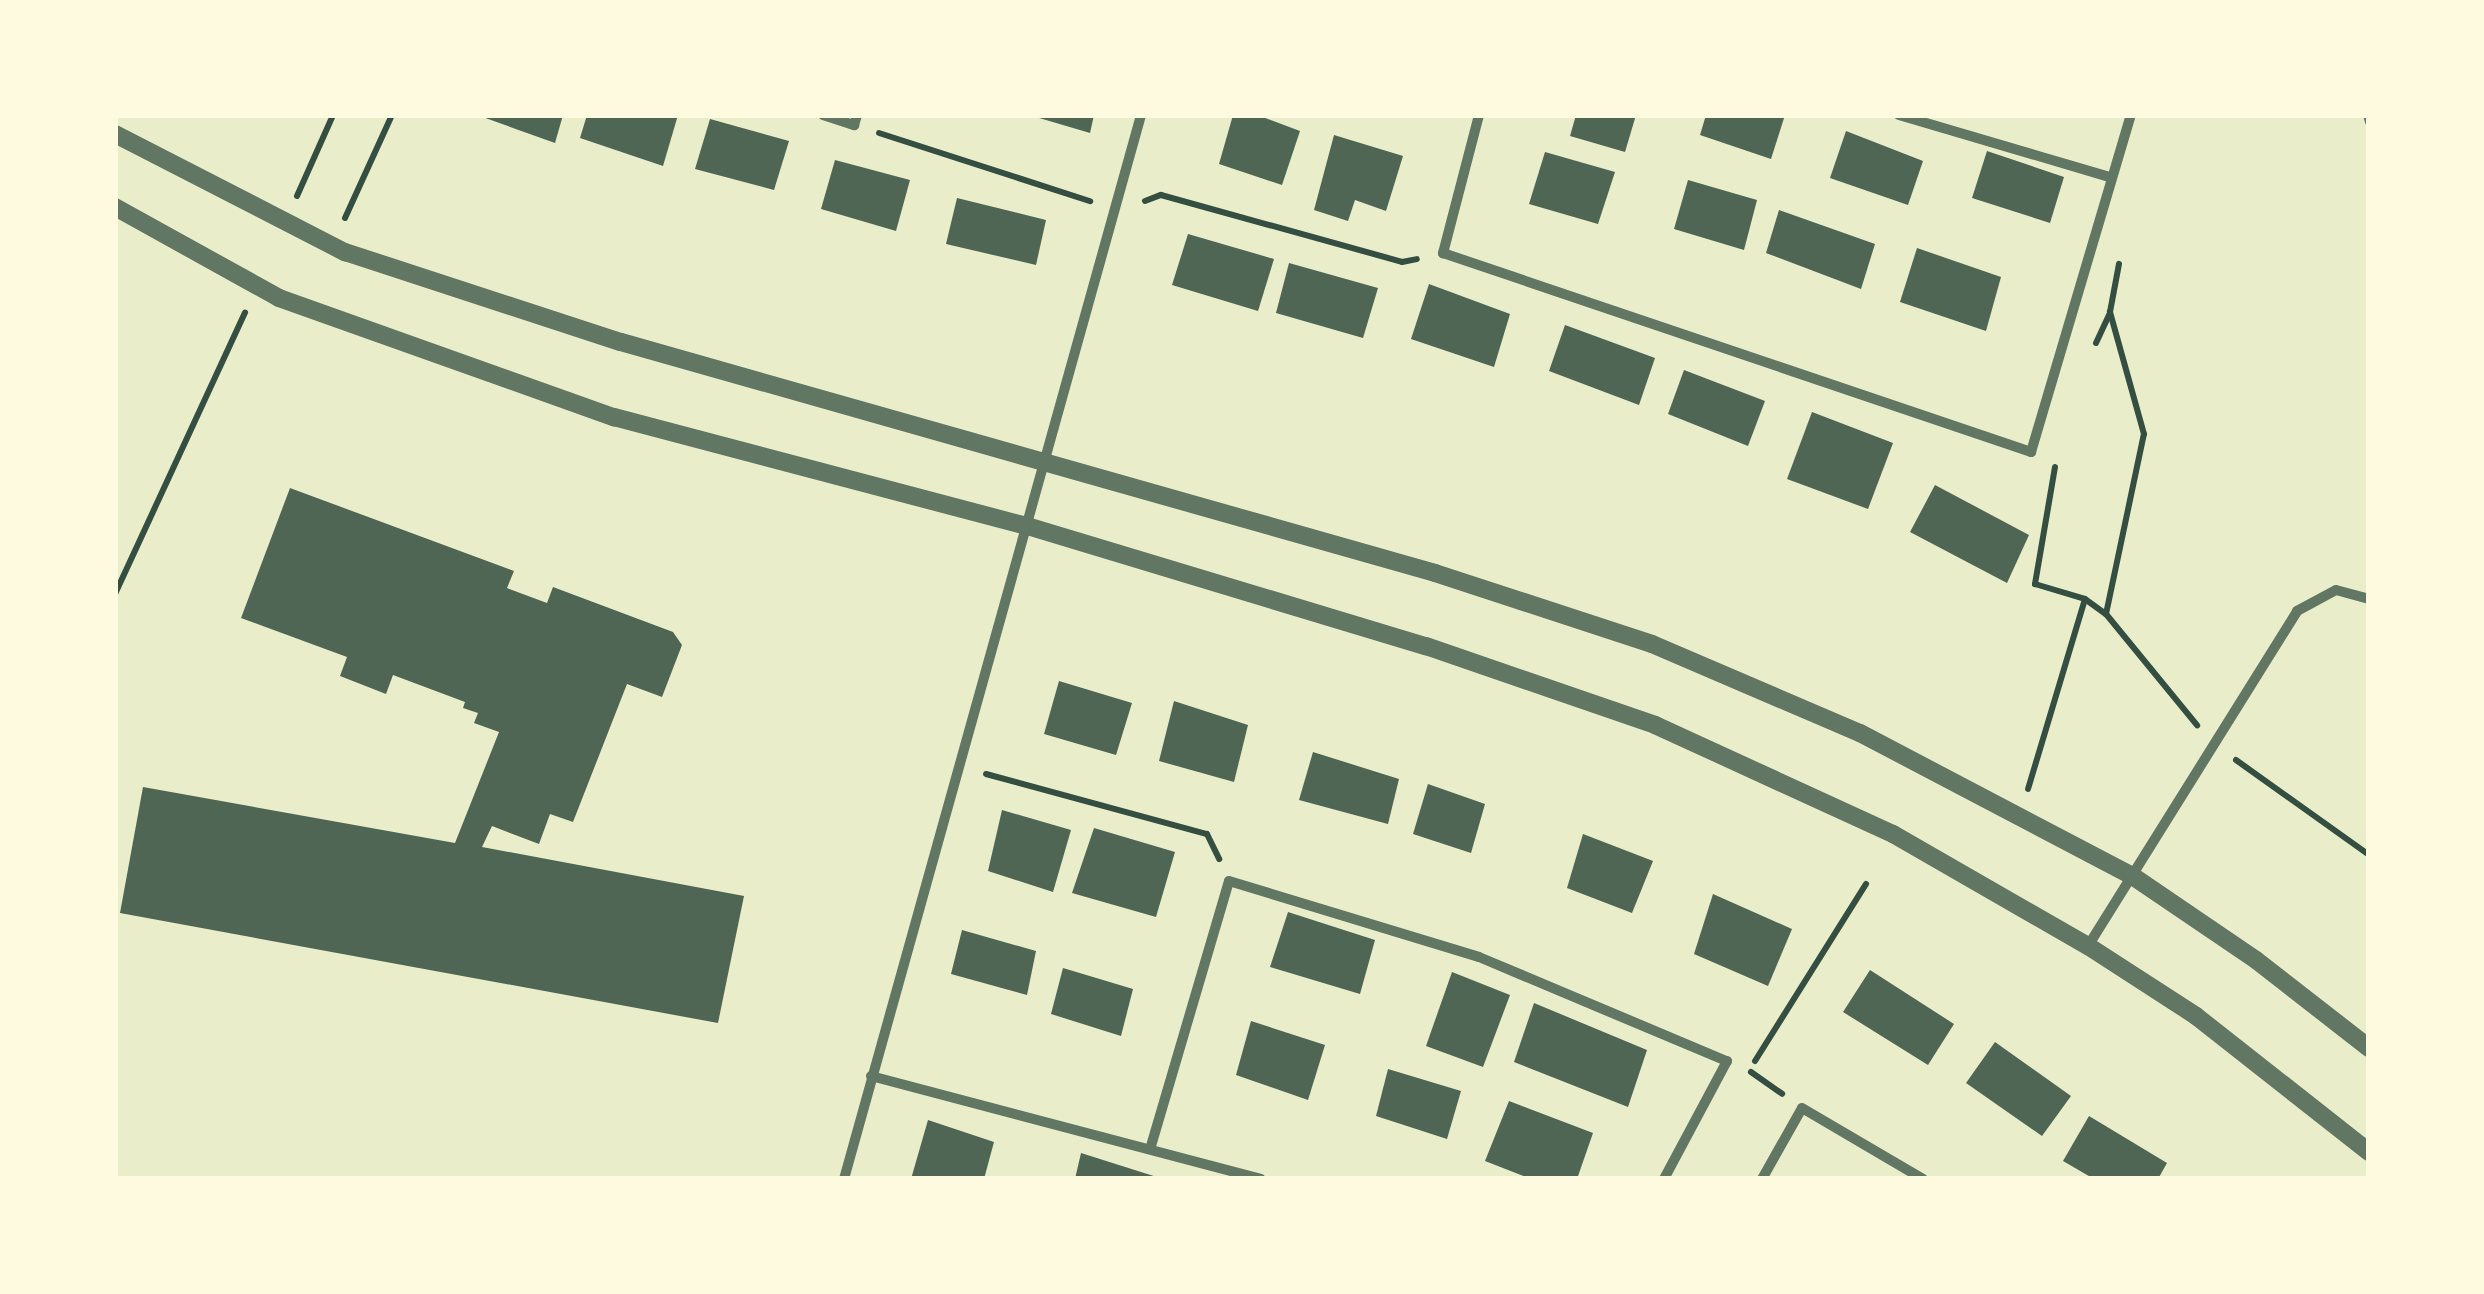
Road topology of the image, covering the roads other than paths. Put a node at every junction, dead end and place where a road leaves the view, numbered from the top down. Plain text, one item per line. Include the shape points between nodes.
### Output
1 (823, 115) edge
2 (857, 115) edge
3 (1141, 115) edge
4 (1478, 115) edge
5 (1898, 115) edge
6 (2132, 115) edge
7 (115, 134) edge
8 (2109, 177) junction
9 (115, 208) edge
10 (1042, 465) junction
11 (1024, 525) junction
12 (2369, 599) edge
13 (2131, 876) junction
14 (2088, 946) junction
15 (2369, 1048) edge
16 (871, 1076) junction
17 (1151, 1146) junction
18 (2369, 1152) edge
19 (844, 1179) edge
20 (1261, 1179) edge
21 (1664, 1179) edge
22 (1762, 1179) edge
23 (1923, 1179) edge

1 - 2 street via 854,125
3 - 10 street
4 - 8 street via 1444,253 2030,452
5 - 8 street
6 - 8 street
7 - 10 street via 332,246 621,342
9 - 11 street via 280,298 577,404
10 - 11 street
10 - 13 street via 1436,573 1652,644 1860,733
11 - 14 street via 1426,646 1655,725 1892,834
11 - 16 street
12 - 13 street via 2336,590 2297,611
13 - 14 street
13 - 15 street via 2256,960
14 - 18 street via 2196,1016
16 - 17 street
16 - 19 street
17 - 20 street
17 - 21 street via 1229,881 1479,957 1728,1061
22 - 23 street via 1802,1108

